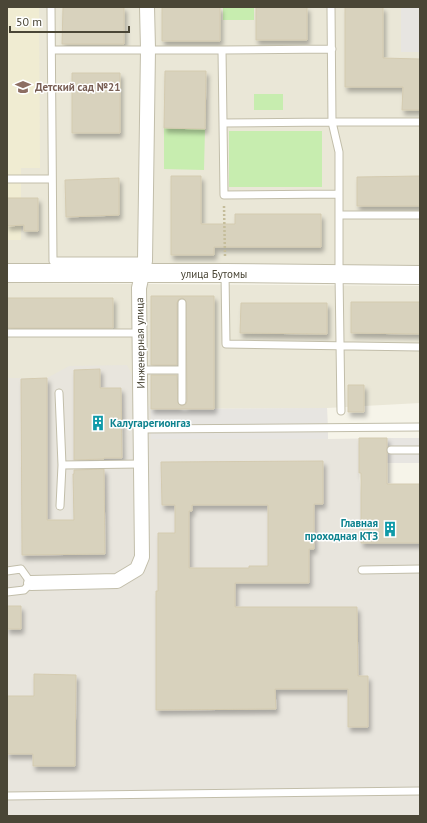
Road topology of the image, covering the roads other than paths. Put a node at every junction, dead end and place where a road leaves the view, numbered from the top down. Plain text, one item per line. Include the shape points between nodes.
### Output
1 (51, 7) edge
2 (148, 7) edge
3 (331, 7) edge
4 (148, 49) junction
5 (332, 49) junction
6 (52, 50) junction
7 (222, 50) junction
8 (332, 122) junction
9 (420, 122) edge
10 (223, 124) junction
11 (7, 179) edge
12 (52, 179) junction
13 (339, 194) junction
14 (420, 215) edge
15 (339, 216) junction
16 (144, 267) junction
17 (225, 267) junction
18 (7, 273) edge
19 (338, 274) junction
20 (420, 275) edge
21 (182, 304) dead end
22 (7, 333) edge
23 (140, 333) junction
24 (340, 346) junction
25 (420, 347) edge
26 (140, 370) junction
27 (182, 370) junction
28 (59, 393) dead end
29 (182, 401) dead end
30 (341, 411) dead end
31 (420, 427) edge
32 (141, 429) junction
33 (391, 450) dead end
34 (420, 450) edge
35 (141, 464) junction
36 (62, 465) junction
37 (60, 506) dead end
38 (420, 569) edge
39 (362, 570) dead end
40 (7, 571) edge
41 (31, 583) junction
42 (7, 592) edge
43 (420, 791) edge
44 (7, 796) edge

1 - 6 lane
2 - 4 street, Инженерная улица
3 - 5 lane
4 - 6 lane
4 - 7 lane
4 - 16 street, Инженерная улица
5 - 7 lane
5 - 8 lane
6 - 12 lane
7 - 10 lane
8 - 9 lane
8 - 10 lane
8 - 13 lane via 339,152
10 - 13 lane via 224,195
11 - 12 lane
12 - 16 lane via 53,261
13 - 15 lane
14 - 15 lane
15 - 19 lane
16 - 17 street, улица Бутомы
16 - 18 street, улица Бутомы
16 - 23 street, Инженерная улица via 139,288
17 - 19 street, улица Бутомы
17 - 24 lane via 226,344
19 - 20 street, улица Бутомы
19 - 24 lane
21 - 27 lane
22 - 23 lane
23 - 26 street, Инженерная улица
24 - 25 lane
24 - 30 lane
26 - 27 lane
26 - 32 street, Инженерная улица
27 - 29 lane
28 - 36 lane
31 - 32 lane
32 - 35 street, Инженерная улица
33 - 34 lane
35 - 36 lane
35 - 41 street, Инженерная улица via 142,556 137,569 117,581
36 - 37 lane
38 - 39 lane
40 - 41 lane via 21,569
41 - 42 lane via 24,590
43 - 44 lane

